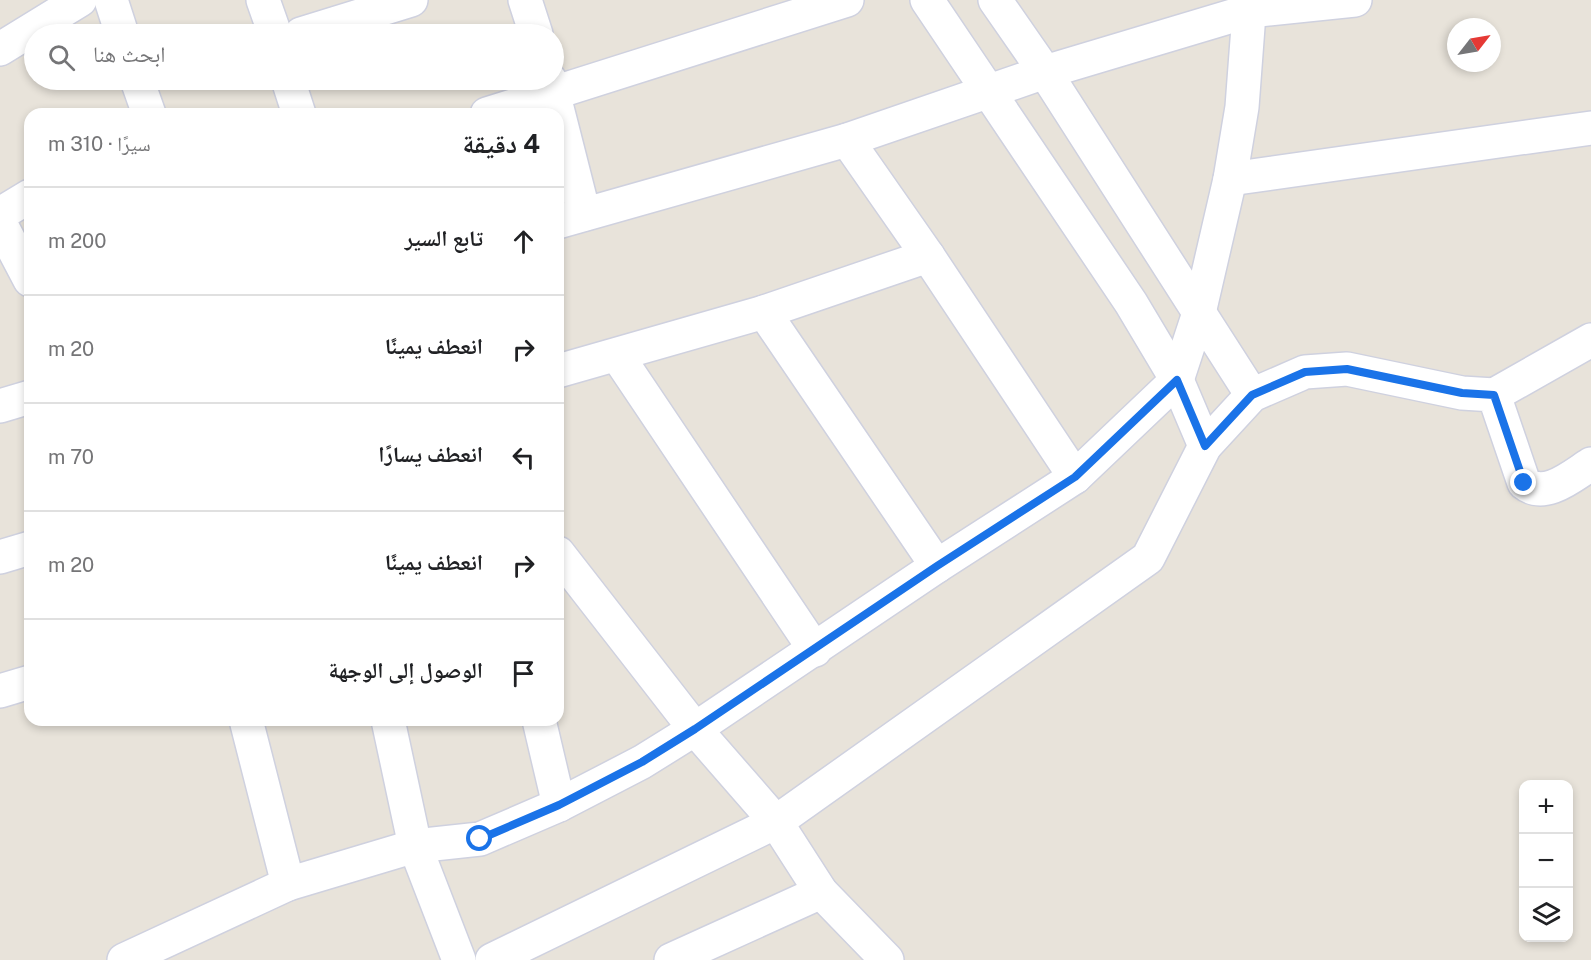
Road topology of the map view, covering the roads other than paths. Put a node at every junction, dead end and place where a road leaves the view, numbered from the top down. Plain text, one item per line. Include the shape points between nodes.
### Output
1 (80, 0) edge
2 (111, 0) edge
3 (263, 0) edge
4 (411, 0) edge
5 (525, 0) edge
6 (847, 0) edge
7 (927, 0) edge
8 (995, 0) edge
9 (1355, 0) edge
10 (1249, 5) edge
11 (41, 24) edge
12 (119, 24) edge
13 (271, 24) edge
14 (333, 24) edge
15 (533, 24) edge
16 (24, 34) edge
17 (0, 49) edge
18 (1045, 72) junction
19 (564, 83) edge
20 (141, 90) edge
21 (291, 90) edge
22 (545, 90) edge
23 (552, 90) edge
24 (988, 90) junction
25 (147, 108) edge
26 (296, 108) edge
27 (501, 108) edge
28 (555, 108) edge
29 (1591, 128) edge
30 (847, 140) junction
31 (564, 170) edge
32 (1230, 179) junction
33 (24, 200) edge
34 (0, 214) edge
35 (571, 218) edge
36 (0, 223) edge
37 (928, 256) junction
38 (24, 269) edge
39 (764, 312) junction
40 (1199, 313) junction
41 (1591, 340) edge
42 (617, 355) junction
43 (564, 369) edge
44 (1177, 380) junction
45 (1252, 395) junction
46 (1494, 395) junction
47 (24, 399) edge
48 (0, 406) edge
49 (1205, 446) junction
50 (1591, 464) edge
51 (1075, 477) junction
52 (24, 550) edge
53 (0, 557) edge
54 (564, 561) edge
55 (937, 566) junction
56 (815, 650) junction
57 (24, 684) edge
58 (0, 691) edge
59 (248, 726) edge
60 (389, 726) edge
61 (540, 726) edge
62 (695, 729) junction
63 (559, 805) junction
64 (776, 822) junction
65 (415, 846) junction
66 (288, 884) junction
67 (820, 892) junction
68 (124, 960) edge
69 (459, 960) edge
70 (492, 960) edge
71 (671, 960) edge
72 (887, 960) edge

1 - 11 street
2 - 12 street
3 - 13 street
4 - 14 street
5 - 15 street
6 - 19 street
7 - 24 street
8 - 18 street
9 - 10 street
10 - 18 street
10 - 32 street via 1242,106
16 - 17 street
18 - 24 street
18 - 40 street
20 - 25 street
21 - 26 street
22 - 27 street
23 - 28 street
24 - 30 street
24 - 44 street via 1131,303
29 - 32 street
30 - 35 street
30 - 37 street
31 - 35 street
32 - 40 street
33 - 34 street
36 - 38 street
37 - 39 street
37 - 51 street
39 - 42 street
39 - 55 street
40 - 44 street
40 - 45 street
41 - 46 street
42 - 43 street
42 - 56 street
44 - 49 street
44 - 51 street
45 - 46 street via 1305,372 1347,369 1462,393
45 - 49 street
46 - 50 street via 1520,473 1531,489 1542,490 1564,481
47 - 48 street
49 - 64 street via 1148,558
51 - 55 street
52 - 53 street
54 - 62 street
55 - 56 street
56 - 62 street
57 - 58 street
59 - 66 street
60 - 65 street
61 - 63 street
62 - 63 street
62 - 64 street
63 - 65 street via 480,839
64 - 67 street
64 - 70 street
65 - 66 street
65 - 69 street
66 - 68 street
67 - 71 street
67 - 72 street

